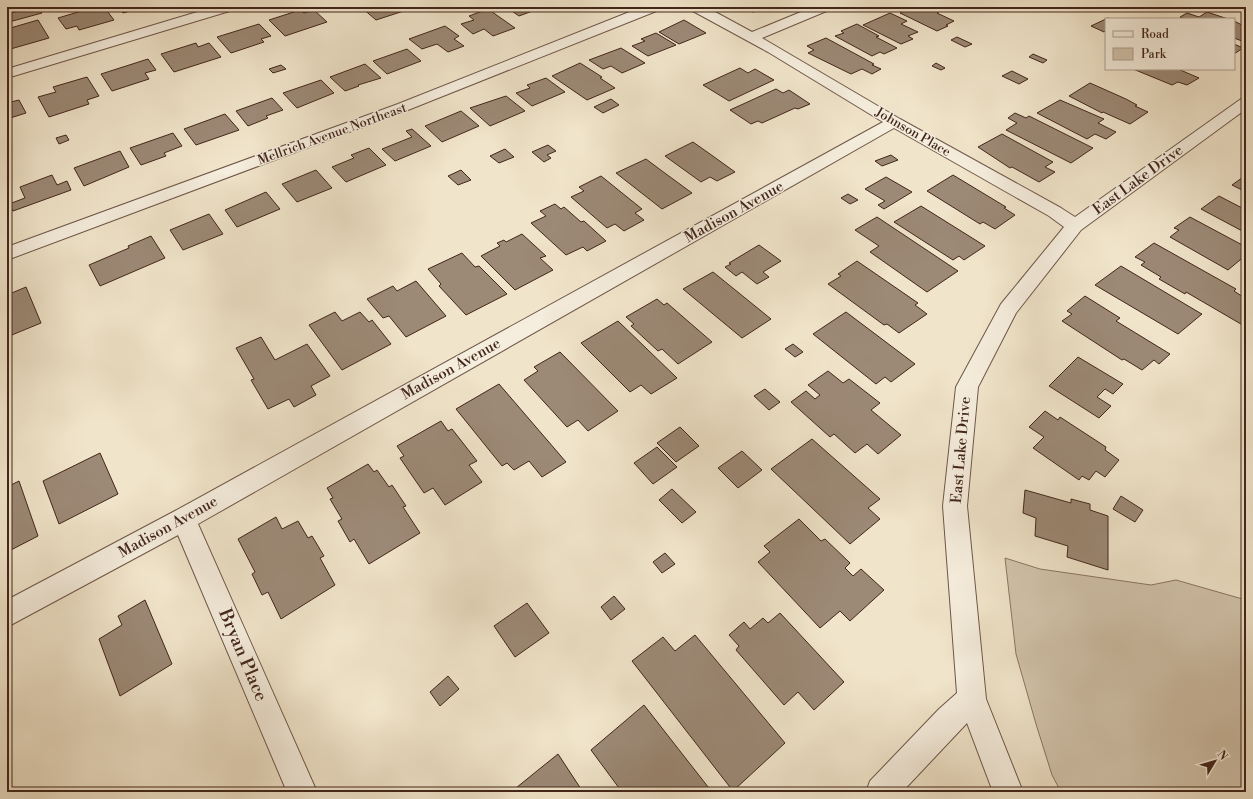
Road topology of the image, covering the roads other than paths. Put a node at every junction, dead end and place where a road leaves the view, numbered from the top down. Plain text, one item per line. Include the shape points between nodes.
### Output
1 (228, 7) edge
2 (654, 7) edge
3 (696, 7) edge
4 (824, 7) edge
5 (752, 37) junction
6 (7, 74) edge
7 (1246, 102) edge
8 (894, 122) junction
9 (1075, 226) junction
10 (7, 254) edge
11 (184, 519) junction
12 (7, 614) edge
13 (972, 699) junction
14 (302, 792) edge
15 (881, 792) edge
16 (1008, 792) edge

1 - 6 street
2 - 10 street, Mellrich Avenue Northeast via 403,107
3 - 5 street, Johnson Place
4 - 5 street
5 - 8 street, Johnson Place
7 - 9 street, East Lake Drive
8 - 9 street, Johnson Place via 1055,212
8 - 11 street, Madison Avenue
9 - 13 street, East Lake Drive via 1008,310 967,388 955,506
11 - 12 street, Madison Avenue
11 - 14 street, Bryan Place
13 - 15 street via 949,719
13 - 16 street, East Lake Drive

